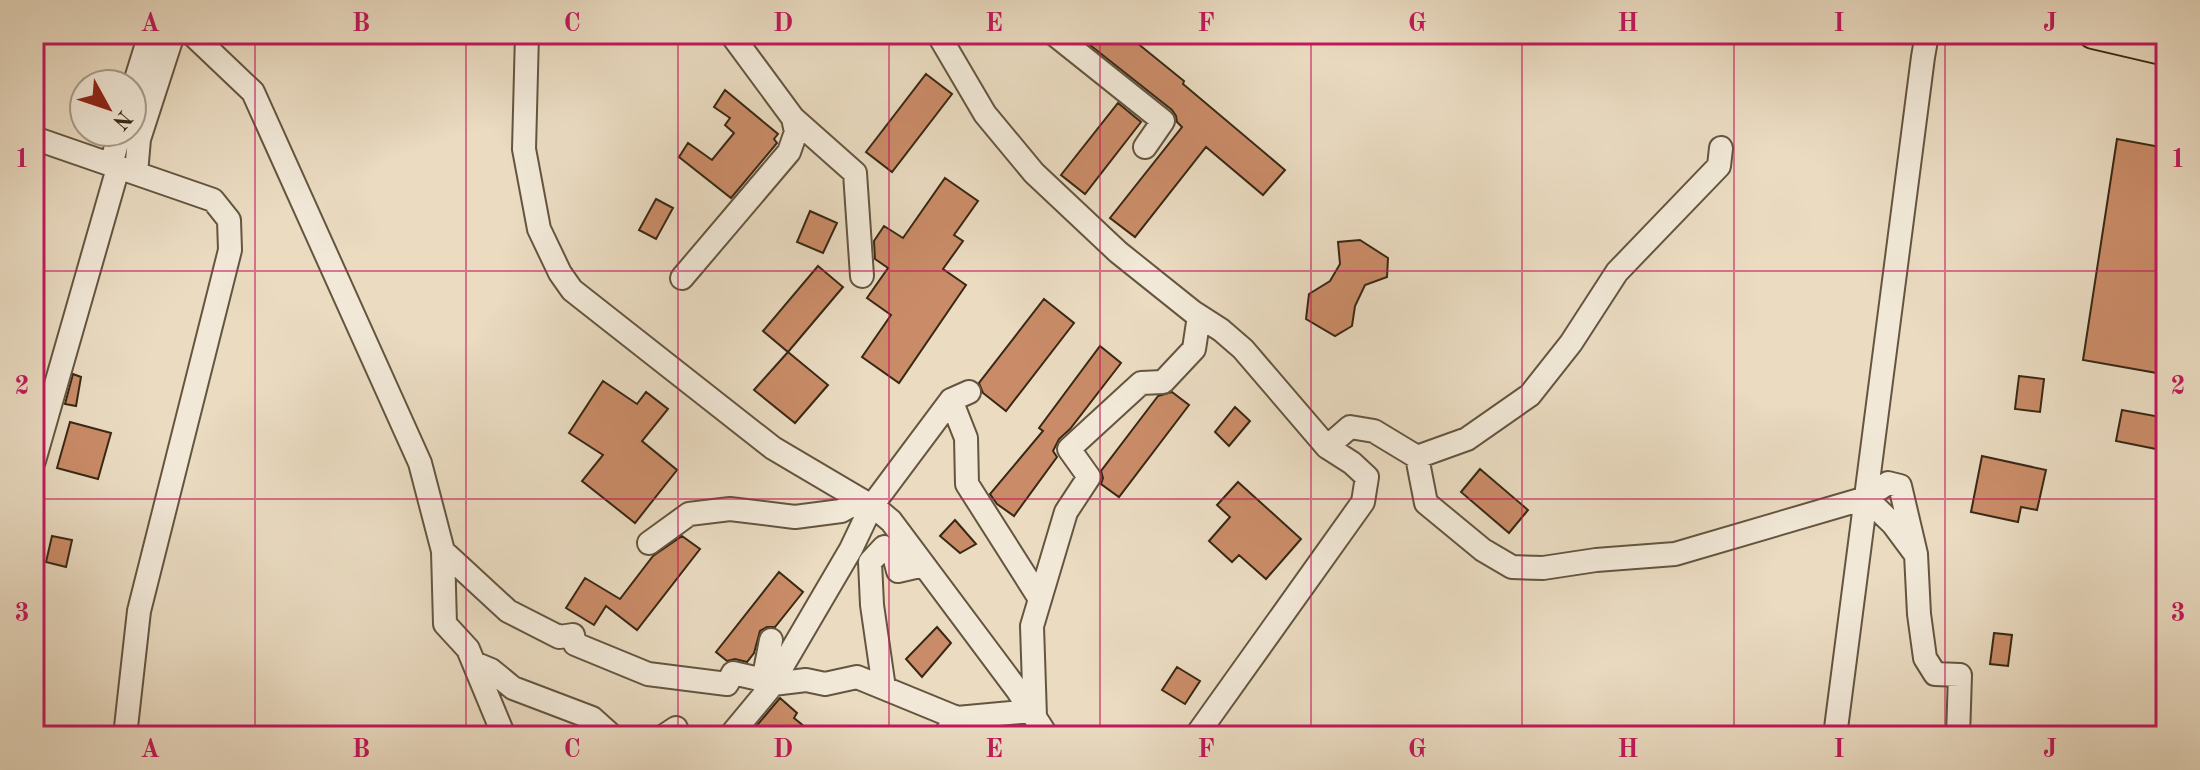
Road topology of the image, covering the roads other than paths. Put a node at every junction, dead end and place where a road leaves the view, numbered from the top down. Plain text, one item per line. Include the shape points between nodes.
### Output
1 (192, 34) edge
2 (527, 34) edge
3 (731, 34) edge
4 (938, 34) edge
5 (1054, 34) edge
6 (1927, 34) edge
7 (2093, 34) edge
8 (158, 44) edge
9 (2157, 44) edge
10 (145, 68) edge
11 (793, 118) junction
12 (34, 138) edge
13 (1145, 147) dead end
14 (121, 148) edge
15 (1721, 148) dead end
16 (122, 168) junction
17 (862, 276) dead end
18 (682, 278) dead end
19 (1199, 316) junction
20 (1327, 447) junction
21 (1417, 457) junction
22 (34, 461) edge
23 (1866, 498) junction
24 (866, 504) junction
25 (649, 543) dead end
26 (443, 551) junction
27 (1916, 554) junction
28 (924, 565) junction
29 (1040, 599) junction
30 (771, 640) dead end
31 (474, 663) junction
32 (767, 684) junction
33 (884, 688) junction
34 (1038, 722) edge
35 (951, 727) edge
36 (125, 736) edge
37 (504, 736) edge
38 (612, 736) edge
39 (730, 736) edge
40 (1196, 736) edge
41 (1835, 736) edge
42 (1958, 736) edge

1 - 26 street via 253,92 420,463
2 - 24 street via 524,149 539,229 572,290 773,448
3 - 11 street
4 - 19 street via 985,114 1034,173 1118,252
5 - 13 street via 1163,121
6 - 23 street
7 - 9 main road
8 - 10 street
8 - 16 street via 139,139
11 - 17 street via 855,173
11 - 18 street via 796,132 789,152
12 - 16 street
14 - 16 street
15 - 21 street via 1719,166 1617,272 1530,395 1467,439
16 - 22 street
16 - 36 street via 213,200 229,220 230,250 139,611
19 - 20 street via 1243,349
19 - 29 street via 1194,349 1163,382 1141,383 1069,449 1089,477 1066,512
20 - 21 street via 1350,427 1374,431
20 - 40 street via 1367,477 1363,502
21 - 23 street via 1426,503 1512,567 1675,554
23 - 27 street
23 - 27 street via 1888,483 1900,486
23 - 41 street
24 - 25 street via 795,517 730,509 689,514
24 - 28 street via 891,521
24 - 29 street via 960,396 967,484
24 - 32 street via 851,549
26 - 31 street via 445,624
26 - 32 street via 508,611 559,637 573,635 575,644 592,652 648,674 727,684 733,673
27 - 42 street via 1925,658 1935,674 1960,675
28 - 33 street via 898,571 893,552 884,547 870,562
28 - 34 street
29 - 34 street via 1032,626
30 - 32 street
31 - 37 street
31 - 38 street via 513,688 592,718
32 - 33 street via 825,684 857,677
32 - 39 street
33 - 35 street
34 - 35 street

